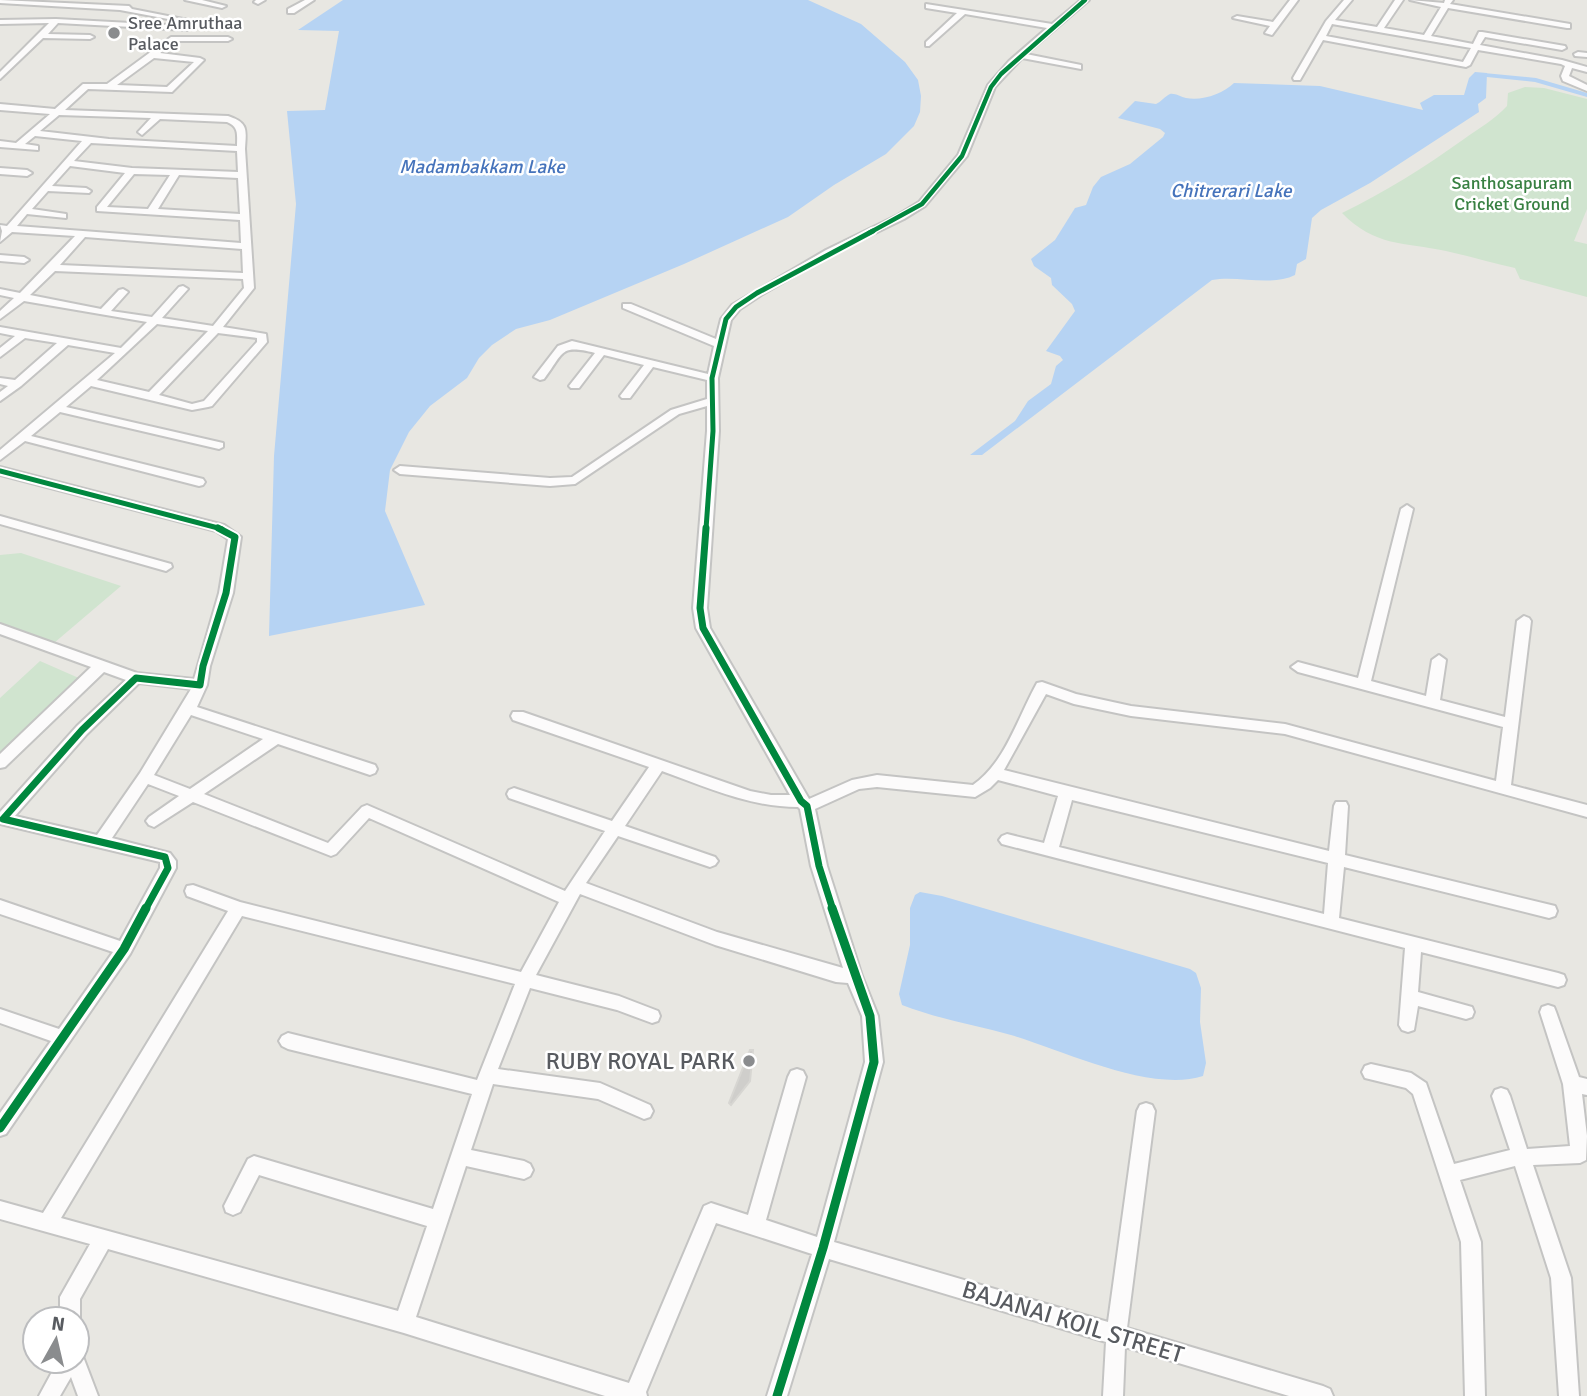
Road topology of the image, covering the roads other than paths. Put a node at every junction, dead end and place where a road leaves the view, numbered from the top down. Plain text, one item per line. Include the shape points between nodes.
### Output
1 (190, 0) edge
2 (310, 0) edge
3 (1085, 0) edge
4 (1294, 0) edge
5 (1348, 0) edge
6 (1399, 0) edge
7 (1414, 0) edge
8 (0, 1) edge
9 (37, 1) edge
10 (1447, 3) edge
11 (222, 6) dead end
12 (929, 6) dead end
13 (129, 7) junction
14 (1539, 8) dead end
15 (291, 11) dead end
16 (963, 12) junction
17 (1566, 13) dead end
18 (1495, 14) junction
19 (1237, 18) dead end
20 (1534, 20) junction
21 (56, 21) junction
22 (1330, 21) junction
23 (1, 22) edge
24 (101, 24) junction
25 (1276, 24) junction
26 (1055, 27) junction
27 (1489, 28) dead end
28 (1379, 30) junction
29 (1269, 33) dead end
30 (42, 36) junction
31 (1527, 36) dead end
32 (90, 37) dead end
33 (1321, 37) junction
34 (228, 38) dead end
35 (1426, 38) junction
36 (929, 44) dead end
37 (1475, 47) junction
38 (1562, 48) dead end
39 (153, 55) junction
40 (1020, 55) junction
41 (1569, 66) junction
42 (1079, 67) dead end
43 (1587, 70) edge
44 (0, 77) edge
45 (1297, 78) dead end
46 (110, 86) junction
47 (1587, 88) edge
48 (0, 107) edge
49 (57, 112) junction
50 (159, 116) junction
51 (142, 132) dead end
52 (32, 133) junction
53 (88, 139) junction
54 (0, 144) edge
55 (18, 146) junction
56 (35, 148) dead end
57 (240, 149) junction
58 (69, 163) junction
59 (0, 170) edge
60 (132, 171) junction
61 (177, 172) junction
62 (27, 173) dead end
63 (243, 175) junction
64 (45, 188) junction
65 (86, 191) dead end
66 (25, 211) junction
67 (151, 212) junction
68 (63, 216) dead end
69 (246, 217) junction
70 (5, 228) edge
71 (82, 235) junction
72 (0, 239) edge
73 (246, 246) junction
74 (0, 258) edge
75 (24, 260) dead end
76 (52, 268) junction
77 (247, 276) junction
78 (183, 289) dead end
79 (0, 292) edge
80 (123, 292) dead end
81 (22, 297) junction
82 (627, 306) dead end
83 (104, 312) junction
84 (0, 316) edge
85 (158, 320) junction
86 (216, 328) junction
87 (0, 330) edge
88 (23, 334) junction
89 (66, 341) junction
90 (720, 345) junction
91 (122, 351) junction
92 (600, 353) junction
93 (0, 354) edge
94 (650, 364) junction
95 (540, 377) dead end
96 (712, 379) junction
97 (0, 381) edge
98 (89, 383) junction
99 (18, 384) junction
100 (575, 386) dead end
101 (151, 396) junction
102 (626, 396) dead end
103 (0, 398) edge
104 (711, 401) junction
105 (57, 408) junction
106 (23, 437) junction
107 (219, 445) dead end
108 (0, 456) edge
109 (400, 470) dead end
110 (0, 471) edge
111 (200, 482) dead end
112 (1407, 509) dead end
113 (0, 520) edge
114 (166, 567) dead end
115 (1524, 621) dead end
116 (0, 629) edge
117 (1439, 660) dead end
118 (101, 666) junction
119 (1298, 667) dead end
120 (136, 678) junction
121 (1363, 684) junction
122 (200, 685) junction
123 (1432, 703) junction
124 (188, 709) junction
125 (518, 716) dead end
126 (1511, 724) junction
127 (276, 738) junction
128 (0, 763) edge
129 (659, 764) junction
130 (370, 769) dead end
131 (994, 772) junction
132 (145, 777) junction
133 (1503, 787) junction
134 (1066, 793) junction
135 (514, 794) dead end
136 (191, 795) junction
137 (804, 803) junction
138 (1341, 806) dead end
139 (1587, 811) edge
140 (1, 821) edge
141 (154, 821) dead end
142 (615, 829) junction
143 (1007, 840) dead end
144 (101, 842) junction
145 (1050, 851) junction
146 (1336, 859) junction
147 (710, 860) dead end
148 (193, 891) dead end
149 (572, 893) junction
150 (0, 907) edge
151 (238, 908) junction
152 (1549, 911) dead end
153 (1331, 923) junction
154 (1413, 943) junction
155 (124, 949) junction
156 (853, 976) junction
157 (525, 979) junction
158 (1558, 980) dead end
159 (1410, 997) junction
160 (1548, 1012) dead end
161 (1466, 1013) dead end
162 (0, 1016) edge
163 (652, 1016) dead end
164 (1408, 1024) dead end
165 (64, 1038) junction
166 (288, 1041) dead end
167 (1371, 1072) dead end
168 (797, 1077) dead end
169 (485, 1082) junction
170 (1580, 1086) edge
171 (1501, 1096) dead end
172 (644, 1111) dead end
173 (1146, 1111) dead end
174 (0, 1128) edge
175 (460, 1156) junction
176 (1520, 1158) junction
177 (524, 1170) dead end
178 (1449, 1174) junction
179 (233, 1206) dead end
180 (0, 1210) edge
181 (438, 1220) junction
182 (47, 1223) junction
183 (755, 1225) junction
184 (103, 1239) junction
185 (823, 1248) junction
186 (71, 1305) edge
187 (404, 1323) junction
188 (1116, 1334) junction
189 (61, 1375) edge
190 (80, 1375) edge
191 (599, 1390) edge
192 (49, 1396) edge
193 (88, 1396) edge
194 (636, 1396) edge
195 (777, 1396) edge
196 (1113, 1396) edge
197 (1323, 1396) edge
198 (1475, 1396) edge
199 (1569, 1396) edge

1 - 11 street
2 - 15 street
3 - 26 street
4 - 25 street
5 - 22 street
6 - 28 street
7 - 10 street
8 - 9 street
9 - 13 street
9 - 23 street
10 - 18 street
10 - 35 street
12 - 16 street
13 - 24 street
13 - 24 street via 185,24
14 - 20 street
16 - 26 street
16 - 36 street
17 - 20 street via 1564,25
18 - 20 street
18 - 27 street
19 - 25 street
20 - 31 street
21 - 23 street
21 - 24 street
21 - 30 street
22 - 28 street
22 - 33 street
25 - 29 street
26 - 40 street
28 - 35 street
30 - 32 street
30 - 44 street
33 - 37 street via 1466,65
33 - 45 street
34 - 39 street via 174,39
35 - 37 street
37 - 38 street via 1483,34
37 - 41 street
39 - 46 street
39 - 46 street via 200,60 169,90
40 - 42 street
40 - 90 street via 991,88 956,166 922,204 736,307 723,324
41 - 43 street
41 - 47 street via 1566,79
46 - 49 street via 86,86
48 - 49 street
49 - 50 street
49 - 52 street
50 - 51 street
50 - 57 street via 185,113 238,123
52 - 53 street
52 - 55 street
53 - 57 street
53 - 58 street
54 - 55 street
55 - 56 street
57 - 63 street
58 - 60 street
58 - 64 street
59 - 62 street
60 - 61 street
60 - 67 street via 100,208
61 - 63 street
61 - 67 street
63 - 69 street
64 - 65 street
64 - 66 street
66 - 68 street
66 - 70 street
67 - 69 street
69 - 73 street
70 - 71 street
70 - 72 street
71 - 73 street
71 - 76 street
73 - 77 street
74 - 75 street
76 - 77 street
76 - 81 street
77 - 86 street via 249,288
78 - 85 street
79 - 81 street
80 - 83 street
81 - 83 street
81 - 84 street
82 - 90 street
83 - 85 street
85 - 86 street
85 - 91 street
86 - 101 street
86 - 101 street via 261,335 263,340 208,404 192,407
87 - 88 street
88 - 89 street
88 - 93 street
89 - 91 street
89 - 99 street
90 - 96 street
91 - 98 street
92 - 94 street
92 - 95 street via 568,345
92 - 100 street
94 - 96 street
94 - 102 street
96 - 104 street
97 - 99 street
98 - 101 street
98 - 105 street
99 - 103 street
104 - 109 street via 675,412 582,477 564,482
104 - 137 street via 713,431 700,608 703,628
105 - 106 street
105 - 107 street
106 - 108 street
106 - 111 street
110 - 122 street via 220,528 235,537 226,593
112 - 121 street
113 - 114 street
115 - 126 street
116 - 118 street
117 - 123 street
118 - 120 street
118 - 128 street
119 - 121 street
120 - 122 street
120 - 140 street via 82,730
121 - 123 street
122 - 124 street
123 - 126 street
124 - 127 street
124 - 132 street
125 - 129 street
126 - 133 street
127 - 130 street
127 - 136 street
129 - 137 street via 749,796
129 - 142 street
131 - 133 street via 1042,687 1130,711 1285,729
131 - 134 street
131 - 137 street via 983,788 975,791 877,781
132 - 136 street
132 - 144 street
133 - 139 street
134 - 145 street
134 - 146 street
135 - 142 street
136 - 141 street
136 - 149 street via 331,850 367,811
137 - 156 street
138 - 146 street
140 - 144 street
142 - 147 street
142 - 149 street
143 - 145 street
144 - 155 street via 169,861
145 - 153 street
146 - 152 street
146 - 153 street
148 - 151 street
149 - 156 street via 836,975
149 - 157 street
150 - 155 street
151 - 157 street
151 - 182 street
153 - 154 street
154 - 158 street
154 - 159 street
155 - 165 street
156 - 185 street via 870,1016 874,1062
157 - 163 street
157 - 169 street
159 - 161 street
159 - 164 street
160 - 170 street
162 - 165 street
165 - 174 street
166 - 169 street
167 - 178 street via 1411,1081 1420,1089
168 - 183 street
169 - 172 street via 600,1091
169 - 175 street
170 - 176 street via 1580,1154
171 - 176 street
173 - 188 street
175 - 177 street
175 - 181 street
176 - 178 street
176 - 199 street via 1561,1278
178 - 198 street via 1471,1242
179 - 181 street via 254,1165
180 - 182 street
181 - 187 street
182 - 184 street
183 - 185 street, BAJANAI KOIL STREET
183 - 194 street, BAJANAI KOIL STREET via 711,1212
184 - 186 street
184 - 187 street
185 - 188 street, BAJANAI KOIL STREET
185 - 195 street
187 - 191 street
188 - 196 street
188 - 197 street, BAJANAI KOIL STREET
189 - 192 street
190 - 193 street
191 - 194 street

